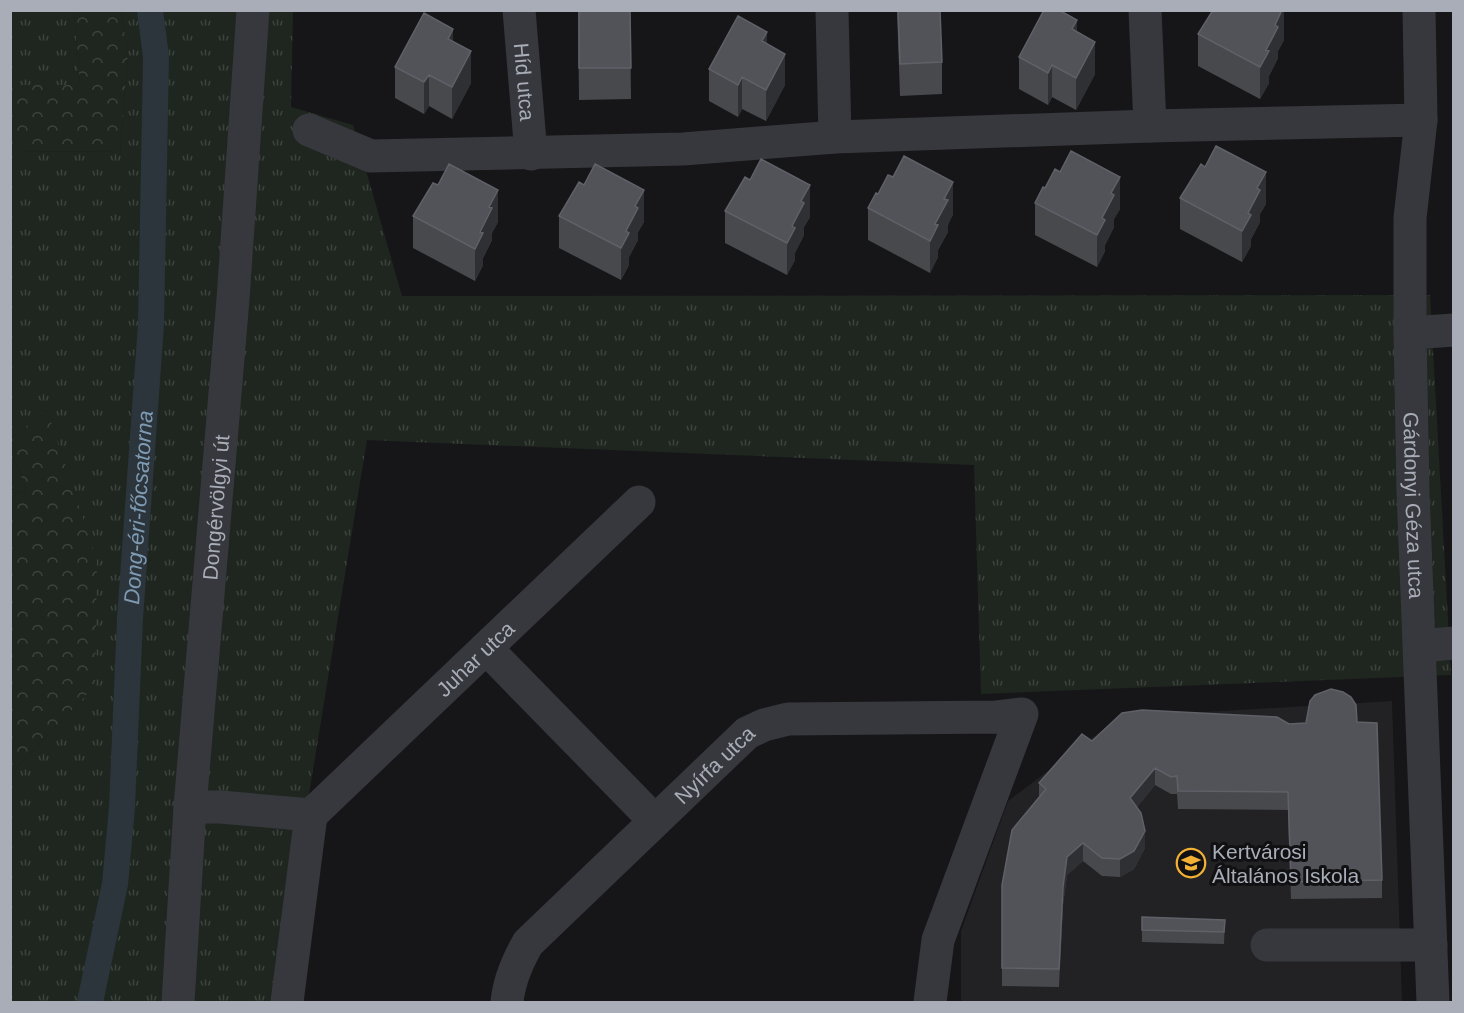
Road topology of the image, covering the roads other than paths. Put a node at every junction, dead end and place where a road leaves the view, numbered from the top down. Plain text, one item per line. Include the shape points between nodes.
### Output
1 (254, 10) edge
2 (519, 10) edge
3 (832, 10) edge
4 (1145, 10) edge
5 (1419, 10) edge
6 (1420, 120) junction
7 (1150, 126) junction
8 (309, 130) dead end
9 (835, 137) junction
10 (531, 154) junction
11 (1454, 330) edge
12 (1410, 333) junction
13 (639, 502) dead end
14 (1454, 643) edge
15 (1420, 646) junction
16 (486, 648) junction
17 (190, 807) junction
18 (311, 815) junction
19 (655, 821) junction
20 (1268, 945) dead end
21 (1431, 945) junction
22 (178, 1002) edge
23 (287, 1002) edge
24 (507, 1002) edge
25 (930, 1002) edge
26 (1433, 1002) edge

1 - 17 street, Dongérvölgyi út
2 - 10 street, Híd utca
3 - 9 street
4 - 7 street
5 - 6 street, Gárdonyi Géza utca
6 - 7 street
6 - 12 street, Gárdonyi Géza utca via 1410,218
7 - 9 street
8 - 10 street via 372,156
9 - 10 street via 683,149
11 - 12 street
12 - 15 street, Gárdonyi Géza utca
13 - 16 street, Juhar utca
14 - 15 street
15 - 21 street, Gárdonyi Géza utca
16 - 18 street, Juhar utca
16 - 19 street
17 - 18 street
17 - 22 street, Dongérvölgyi út
18 - 23 street
19 - 24 street, Nyírfa utca via 528,943 512,978
19 - 25 street, Nyírfa utca via 747,733 764,725 788,719 1022,714 938,940
20 - 21 street
21 - 26 street, Gárdonyi Géza utca

